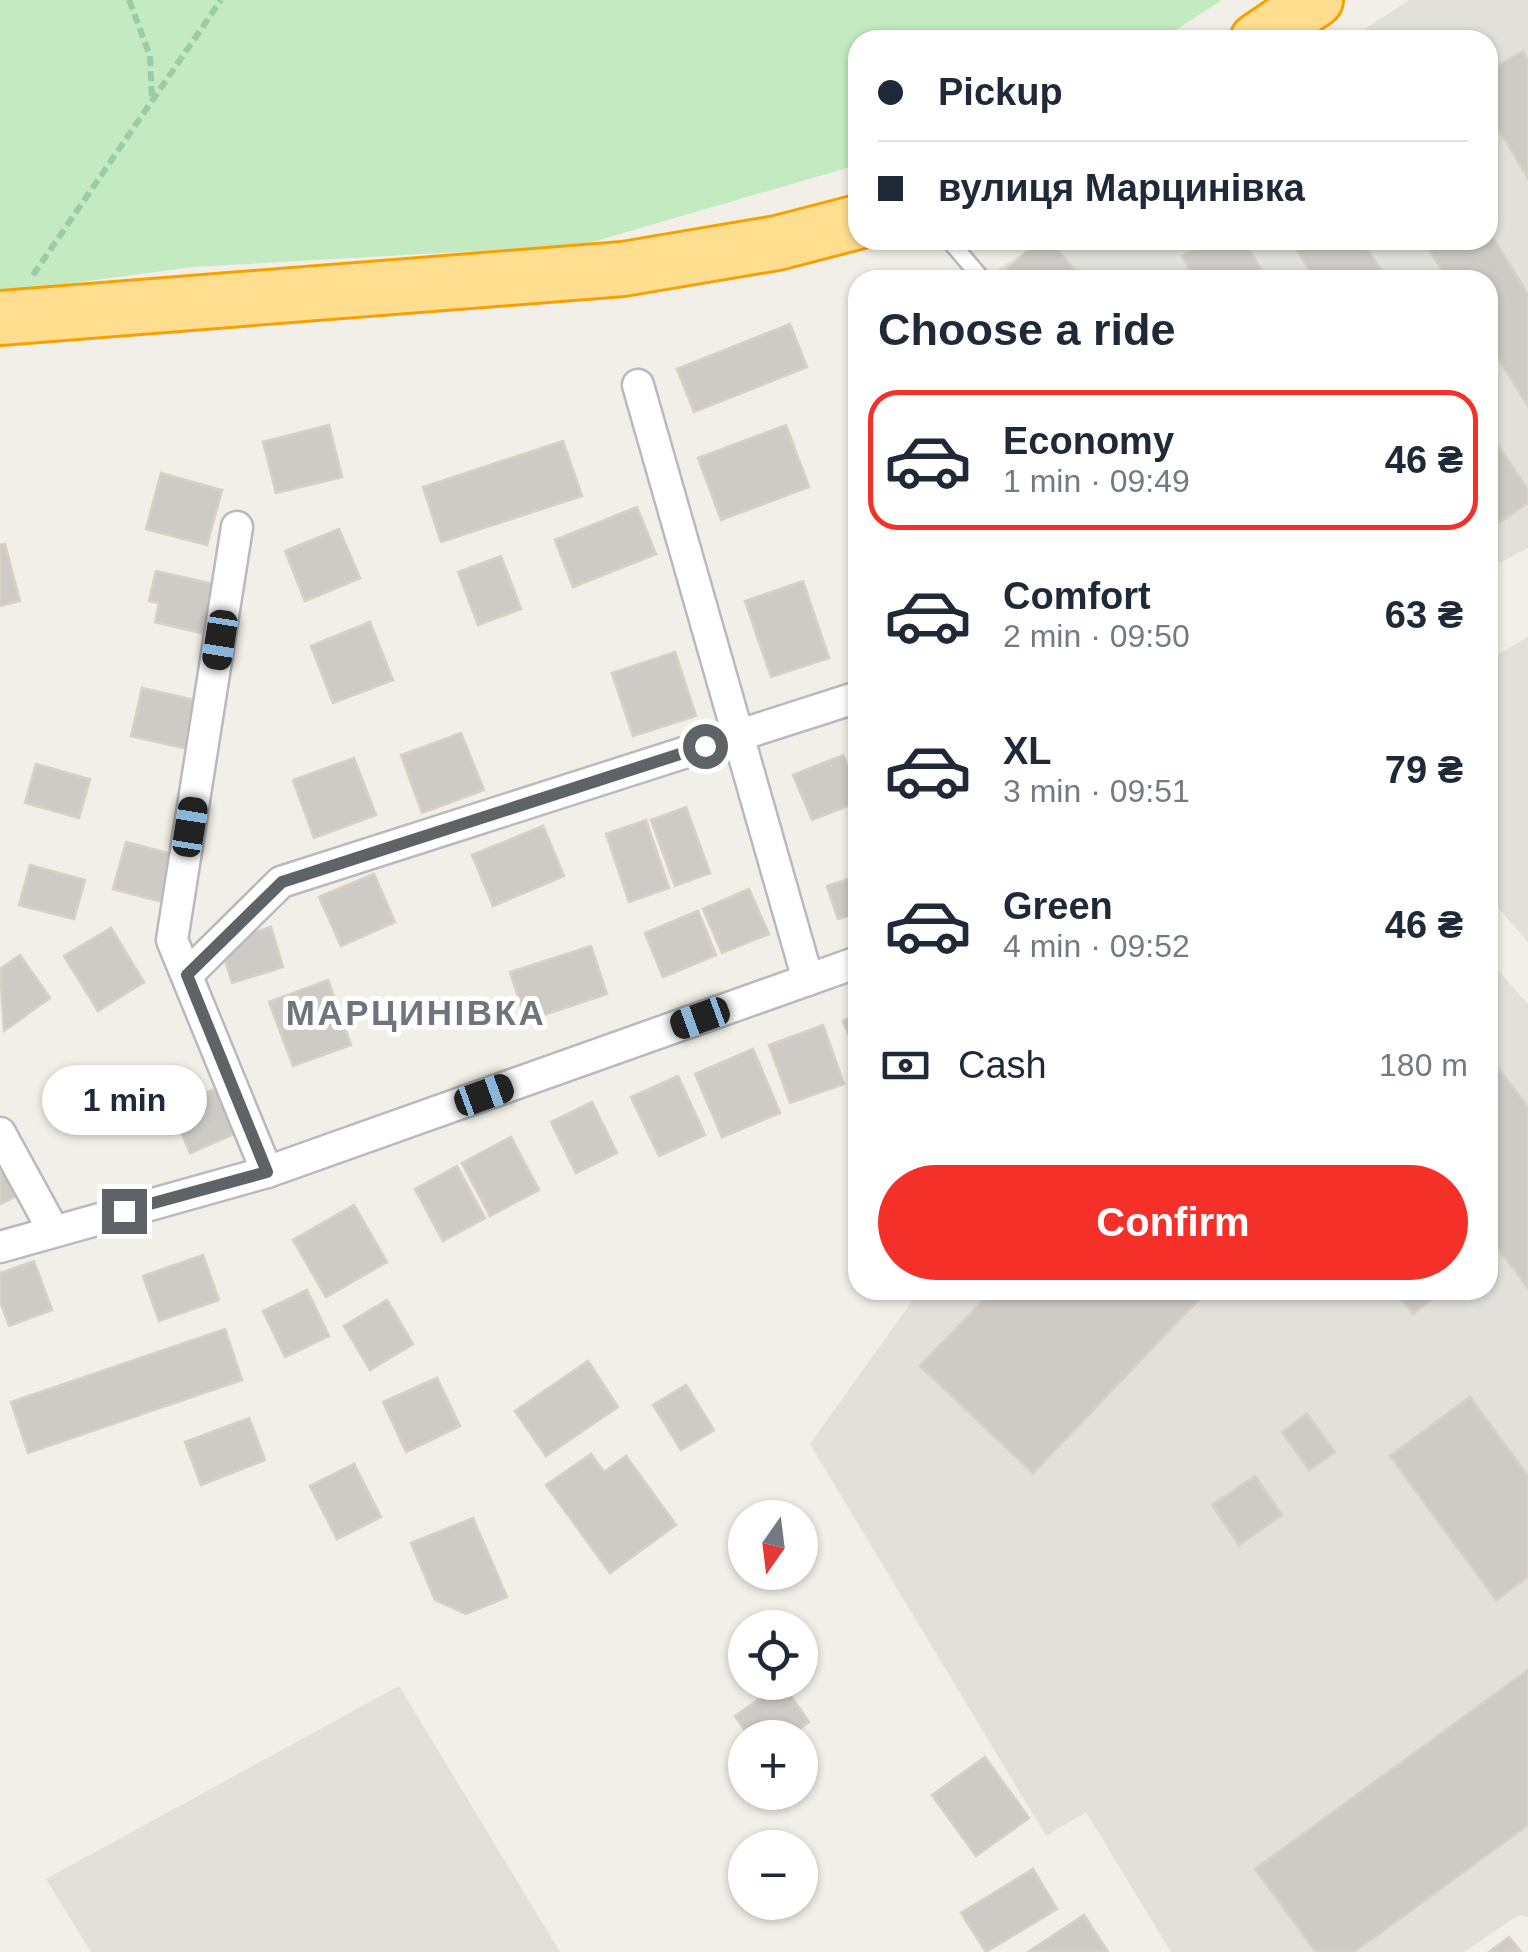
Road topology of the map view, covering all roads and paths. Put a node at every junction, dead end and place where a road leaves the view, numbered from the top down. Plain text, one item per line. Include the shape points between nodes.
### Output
1 (129, 0) edge
2 (221, 0) edge
3 (1316, 0) edge
4 (1272, 30) edge
5 (152, 103) junction
6 (848, 225) edge
7 (958, 250) edge
8 (974, 270) edge
9 (2, 318) edge
10 (638, 385) dead end
11 (237, 527) dead end
12 (848, 700) edge
13 (740, 734) junction
14 (848, 966) edge
15 (187, 975) junction
16 (808, 980) junction
17 (0, 1133) edge
18 (267, 1172) junction
19 (53, 1230) junction
20 (0, 1247) edge

1 - 5 path via 150,56
2 - 5 path
3 - 4 highway
5 - 9 path
6 - 9 highway via 623,269
7 - 8 lane
10 - 13 street
11 - 15 street via 172,940
12 - 13 street
13 - 15 street via 282,882
13 - 16 street
14 - 16 street
15 - 18 street
16 - 18 street
17 - 19 street
18 - 19 street
19 - 20 street

